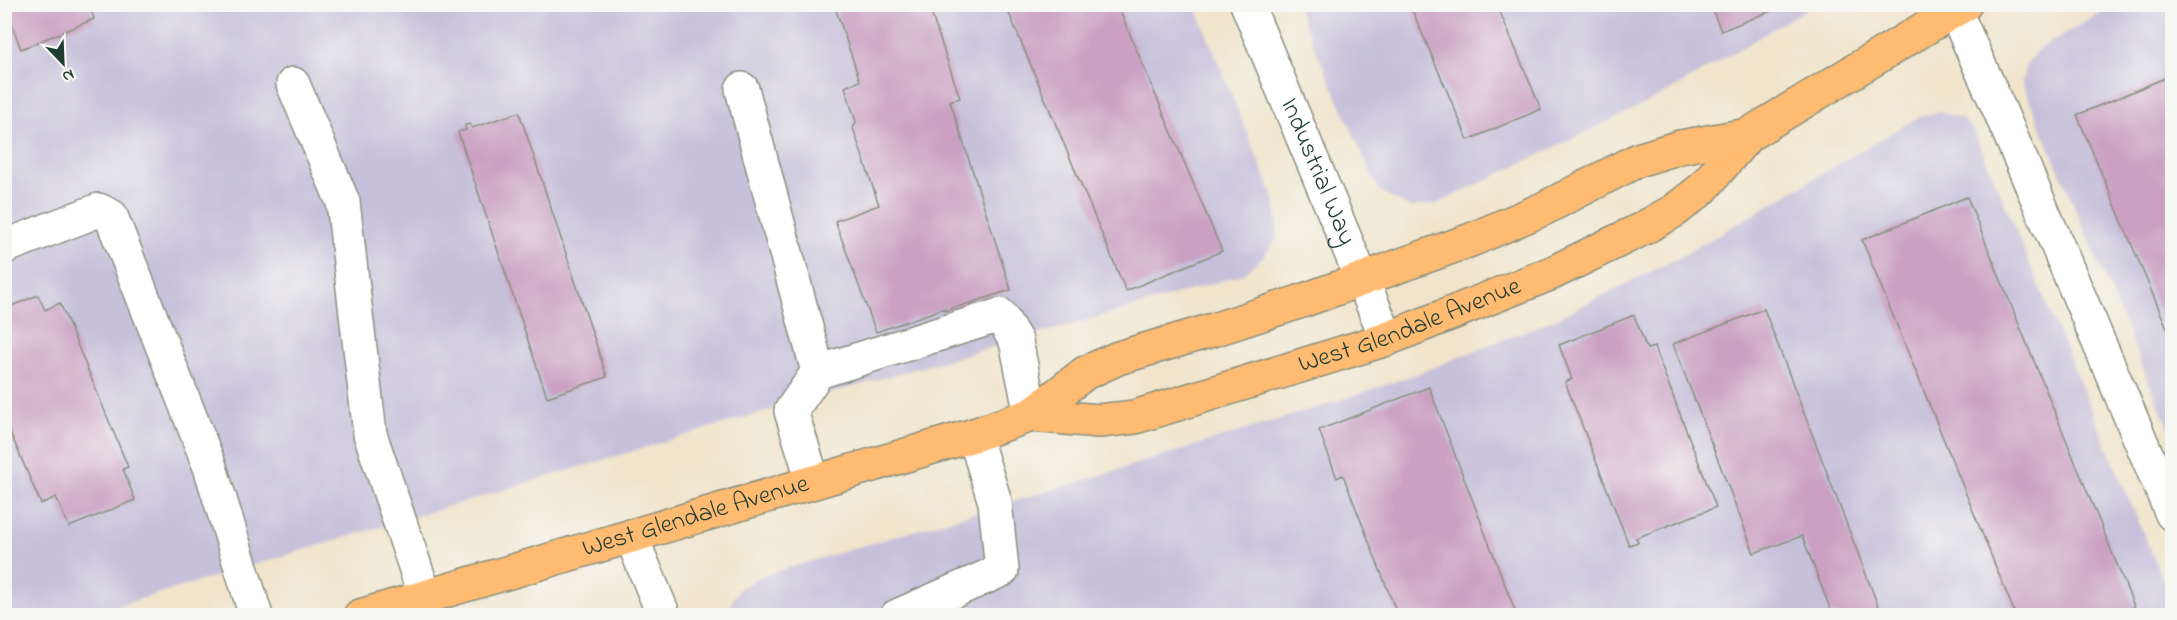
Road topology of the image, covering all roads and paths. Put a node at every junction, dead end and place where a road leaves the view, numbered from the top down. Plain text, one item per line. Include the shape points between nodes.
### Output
1 (1247, 4) edge
2 (1960, 8) edge
3 (293, 84) dead end
4 (742, 89) dead end
5 (1748, 135) junction
6 (4, 247) edge
7 (1362, 280) junction
8 (1387, 339) junction
9 (818, 372) junction
10 (1031, 415) junction
11 (974, 435) junction
12 (813, 481) junction
13 (2172, 514) edge
14 (631, 536) junction
15 (425, 596) junction
16 (256, 615) edge
17 (360, 615) edge
18 (664, 615) edge
19 (897, 615) edge

1 - 7 street, Industrial Way
2 - 5 main road, West Glendale Avenue
2 - 13 street
3 - 15 street via 343,202 370,434
4 - 9 street
5 - 7 main road, West Glendale Avenue via 1680,147 1638,160 1543,209
5 - 8 main road, West Glendale Avenue via 1702,189 1674,211 1552,273
6 - 16 street via 99,210 111,216 210,467
7 - 8 street, Industrial Way
7 - 10 main road, West Glendale Avenue via 1118,358 1084,373
8 - 10 main road, West Glendale Avenue via 1135,417 1099,421
9 - 10 street via 999,315 1017,341
9 - 12 street via 791,411
10 - 11 main road, West Glendale Avenue
11 - 12 main road, West Glendale Avenue
11 - 19 street via 995,502 1002,570
12 - 14 main road, West Glendale Avenue
14 - 15 main road, West Glendale Avenue
14 - 18 street
15 - 17 main road, West Glendale Avenue

